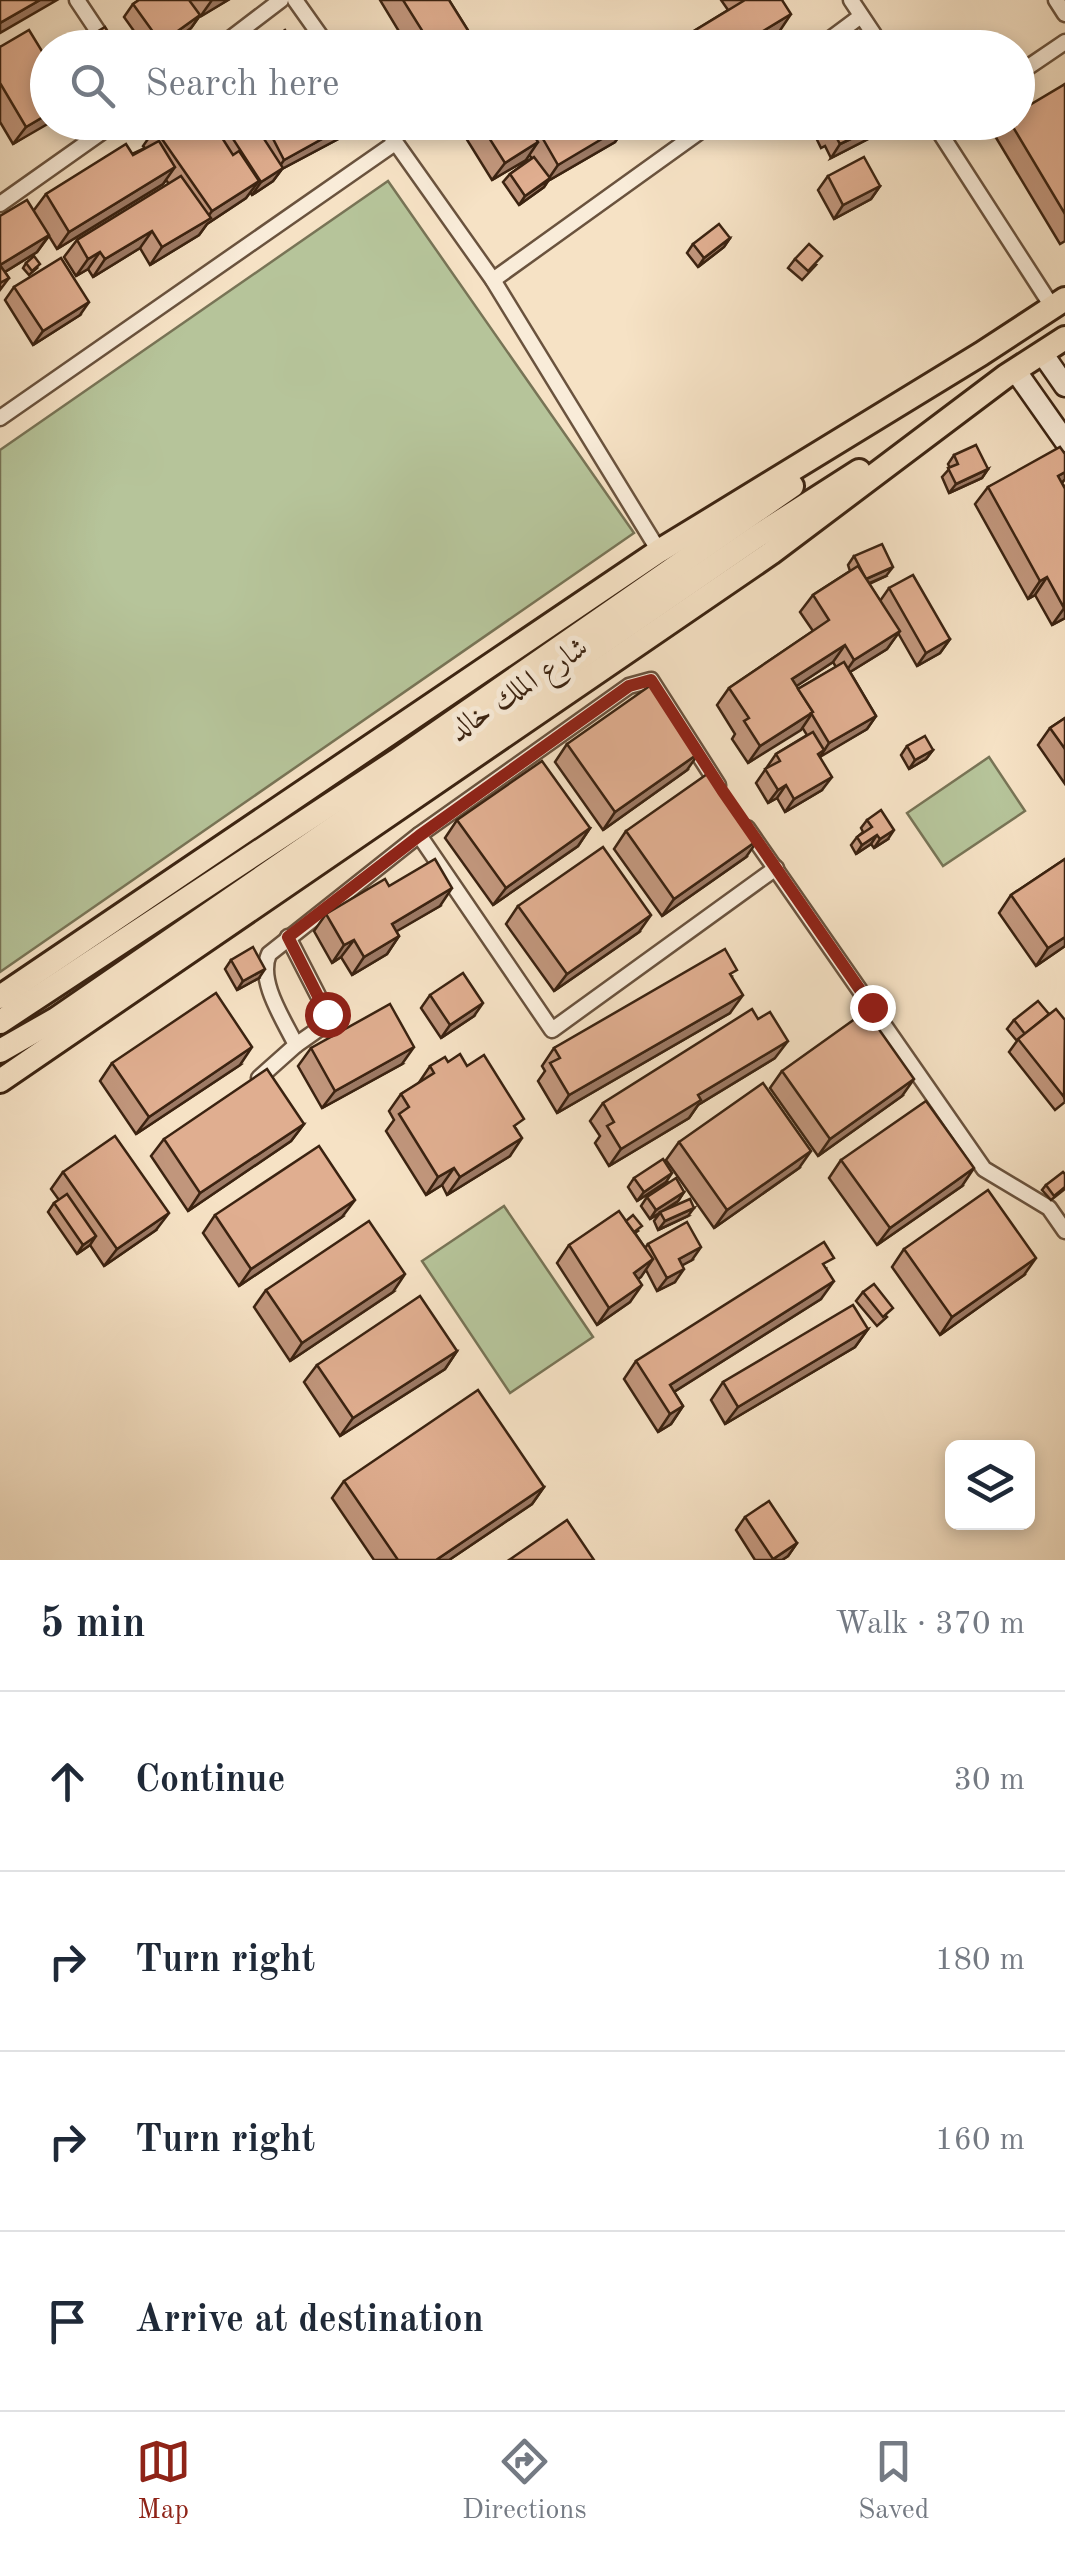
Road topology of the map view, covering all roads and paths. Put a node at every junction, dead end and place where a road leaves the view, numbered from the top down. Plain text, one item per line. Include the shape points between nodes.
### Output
1 (77, 0) edge
2 (281, 0) edge
3 (295, 0) edge
4 (851, 0) edge
5 (1056, 0) edge
6 (1065, 14) edge
7 (862, 16) junction
8 (97, 30) edge
9 (242, 30) edge
10 (316, 30) edge
11 (843, 30) edge
12 (871, 30) edge
13 (1065, 42) edge
14 (1035, 62) edge
15 (90, 140) edge
16 (688, 140) edge
17 (949, 140) edge
18 (395, 142) joint
19 (0, 182) edge
20 (5, 200) edge
21 (493, 280) junction
22 (1059, 304) edge
23 (1065, 338) edge
24 (1042, 353) junction
25 (982, 354) junction
26 (1011, 373) junction
27 (1065, 386) edge
28 (0, 418) edge
29 (1065, 441) edge
30 (660, 551) junction
31 (401, 769) junction
32 (732, 806) edge
33 (743, 822) edge
34 (419, 836) junction
35 (776, 868) junction
36 (288, 937) junction
37 (0, 996) edge
38 (0, 1022) edge
39 (296, 1046) junction
40 (0, 1051) edge
41 (34, 1058) junction
42 (0, 1070) edge
43 (259, 1078) edge
44 (0, 1081) edge
45 (1065, 1231) edge

1 - 8 street
2 - 9 street
3 - 10 street
4 - 7 street
5 - 6 street
7 - 11 street
7 - 12 street
13 - 14 street
15 - 20 street
16 - 21 street
17 - 22 street
18 - 21 street
18 - 28 street
19 - 20 street
21 - 30 street
22 - 25 main road, شارع الملك خالد
23 - 24 main road, شارع الملك خالد
24 - 26 main road, شارع الملك خالد
24 - 27 street
25 - 30 main road, شارع الملك خالد
25 - 31 main road
26 - 29 street
26 - 31 main road
26 - 41 main road, شارع الملك خالد via 772,554
30 - 37 main road, شارع الملك خالد
31 - 38 main road
31 - 40 main road via 56,1020
32 - 34 street via 651,680 629,686
33 - 35 street
34 - 35 street via 552,1030
34 - 36 street
35 - 45 street via 984,1169 1049,1208
36 - 39 street via 264,965
36 - 39 street via 327,1014
39 - 43 street
41 - 42 main road
41 - 44 main road, شارع الملك خالد

